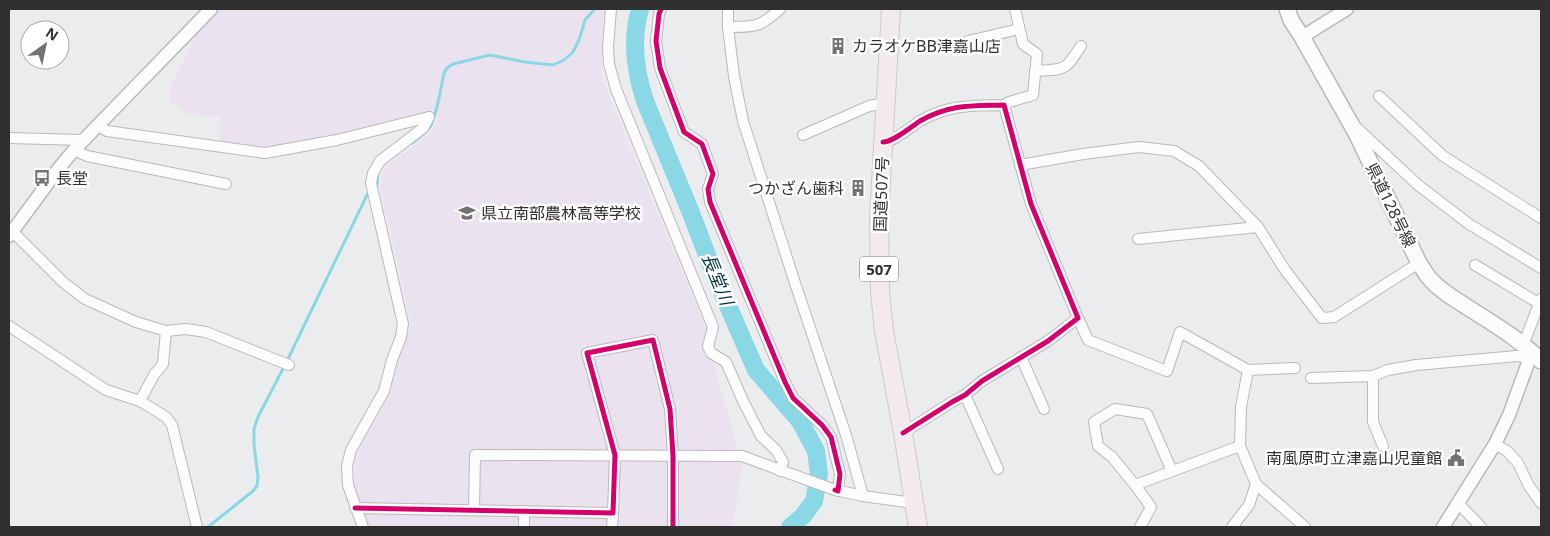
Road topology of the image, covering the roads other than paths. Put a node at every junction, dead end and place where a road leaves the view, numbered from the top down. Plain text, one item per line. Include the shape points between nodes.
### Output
1 (211, 9) edge
2 (611, 9) edge
3 (661, 9) edge
4 (728, 9) edge
5 (780, 9) edge
6 (891, 9) edge
7 (1014, 9) edge
8 (1287, 9) edge
9 (1340, 11) edge
10 (728, 27) junction
11 (1019, 29) junction
12 (1302, 37) junction
13 (968, 41) dead end
14 (1081, 46) dead end
15 (1035, 71) junction
16 (1379, 96) dead end
17 (885, 103) junction
18 (1004, 105) junction
19 (1349, 121) junction
20 (97, 125) junction
21 (803, 135) dead end
22 (9, 138) edge
23 (883, 142) junction
24 (78, 145) junction
25 (1020, 165) junction
26 (226, 184) dead end
27 (1541, 218) edge
28 (1258, 227) junction
29 (10, 233) edge
30 (1138, 239) dead end
31 (1420, 263) junction
32 (1475, 265) dead end
33 (1541, 268) edge
34 (1540, 302) edge
35 (1078, 318) junction
36 (9, 326) edge
37 (166, 331) junction
38 (1532, 354) edge
39 (1021, 357) junction
40 (284, 363) dead end
41 (1294, 368) dead end
42 (1248, 370) junction
43 (1373, 376) junction
44 (1311, 378) dead end
45 (965, 396) junction
46 (140, 401) junction
47 (1044, 409) dead end
48 (903, 433) junction
49 (1495, 444) junction
50 (1240, 446) junction
51 (1383, 446) dead end
52 (614, 455) junction
53 (673, 456) junction
54 (998, 469) dead end
55 (782, 472) junction
56 (1172, 472) junction
57 (1256, 484) junction
58 (1135, 485) junction
59 (837, 490) junction
60 (863, 496) junction
61 (914, 500) junction
62 (1458, 503) junction
63 (1541, 503) edge
64 (355, 508) junction
65 (474, 510) junction
66 (524, 511) junction
67 (613, 513) junction
68 (197, 527) edge
69 (363, 527) edge
70 (524, 527) edge
71 (612, 527) edge
72 (673, 527) edge
73 (918, 527) edge
74 (1140, 527) edge
75 (1232, 527) edge
76 (1305, 527) edge
77 (1443, 527) edge
78 (1481, 527) edge

1 - 20 street
2 - 55 street via 609,64 616,89 713,327 708,346 712,353 726,362 761,436 783,462
3 - 59 street via 656,41 660,68 684,132 702,144 713,174 708,189 710,202 785,382 793,398 831,437 840,474
4 - 10 street
5 - 10 street via 754,27
6 - 17 highway, 国道507号 / 507
7 - 11 street
8 - 12 main road, 県道128号線
9 - 12 street
10 - 60 street via 743,121
11 - 13 street
11 - 15 street via 1023,44 1037,54
12 - 19 main road, 県道128号線
14 - 15 street via 1063,69
15 - 18 street via 1033,96
16 - 27 street via 1443,156
17 - 21 street via 869,106
17 - 23 highway, 国道507号 / 507
18 - 23 street via 954,107 935,112 889,142
18 - 25 street
19 - 31 main road, 県道128号線
19 - 33 street via 1418,186 1469,224
20 - 24 street
20 - 64 street via 106,131 265,153 337,140 428,117 423,128 380,161 371,183 403,324 384,390 351,450 347,466 348,485
22 - 24 street
23 - 48 highway, 国道507号 / 507 via 879,216 880,292
24 - 26 street via 87,156
24 - 29 street
25 - 28 street via 1139,148 1174,151 1198,166
25 - 35 street via 1031,204
28 - 30 street
28 - 31 street via 1285,270 1322,318 1334,317
29 - 37 street via 85,299 136,322
31 - 38 main road, 県道128号線 via 1437,286
32 - 34 street
34 - 38 street
35 - 39 street
35 - 42 street via 1088,340 1167,371 1180,332
36 - 46 street via 106,390
37 - 40 street via 206,332
37 - 46 street via 163,364
38 - 43 street via 1416,365
38 - 49 street
39 - 45 street
39 - 47 street
41 - 42 street
42 - 50 street via 1241,407
43 - 44 street
43 - 51 street via 1374,422
45 - 48 street
45 - 54 street
46 - 68 street via 166,417 172,425
48 - 61 highway, 国道507号 / 507
49 - 62 street
49 - 63 street via 1518,463
50 - 56 street
50 - 57 street
52 - 53 street
52 - 53 street via 586,353 653,340 670,409
52 - 65 street via 475,455
52 - 67 street
53 - 55 street via 742,456
53 - 72 street
55 - 59 street
56 - 58 street
56 - 58 street via 1147,414 1115,409 1094,422 1098,446 1112,457
57 - 75 street via 1249,505
57 - 76 street
58 - 74 street via 1151,507
59 - 60 street
60 - 61 street via 906,502
61 - 73 highway, 国道507号 / 507
62 - 77 street
62 - 78 street
64 - 65 street
64 - 69 street
65 - 66 street
66 - 67 street
66 - 70 street
67 - 71 street

